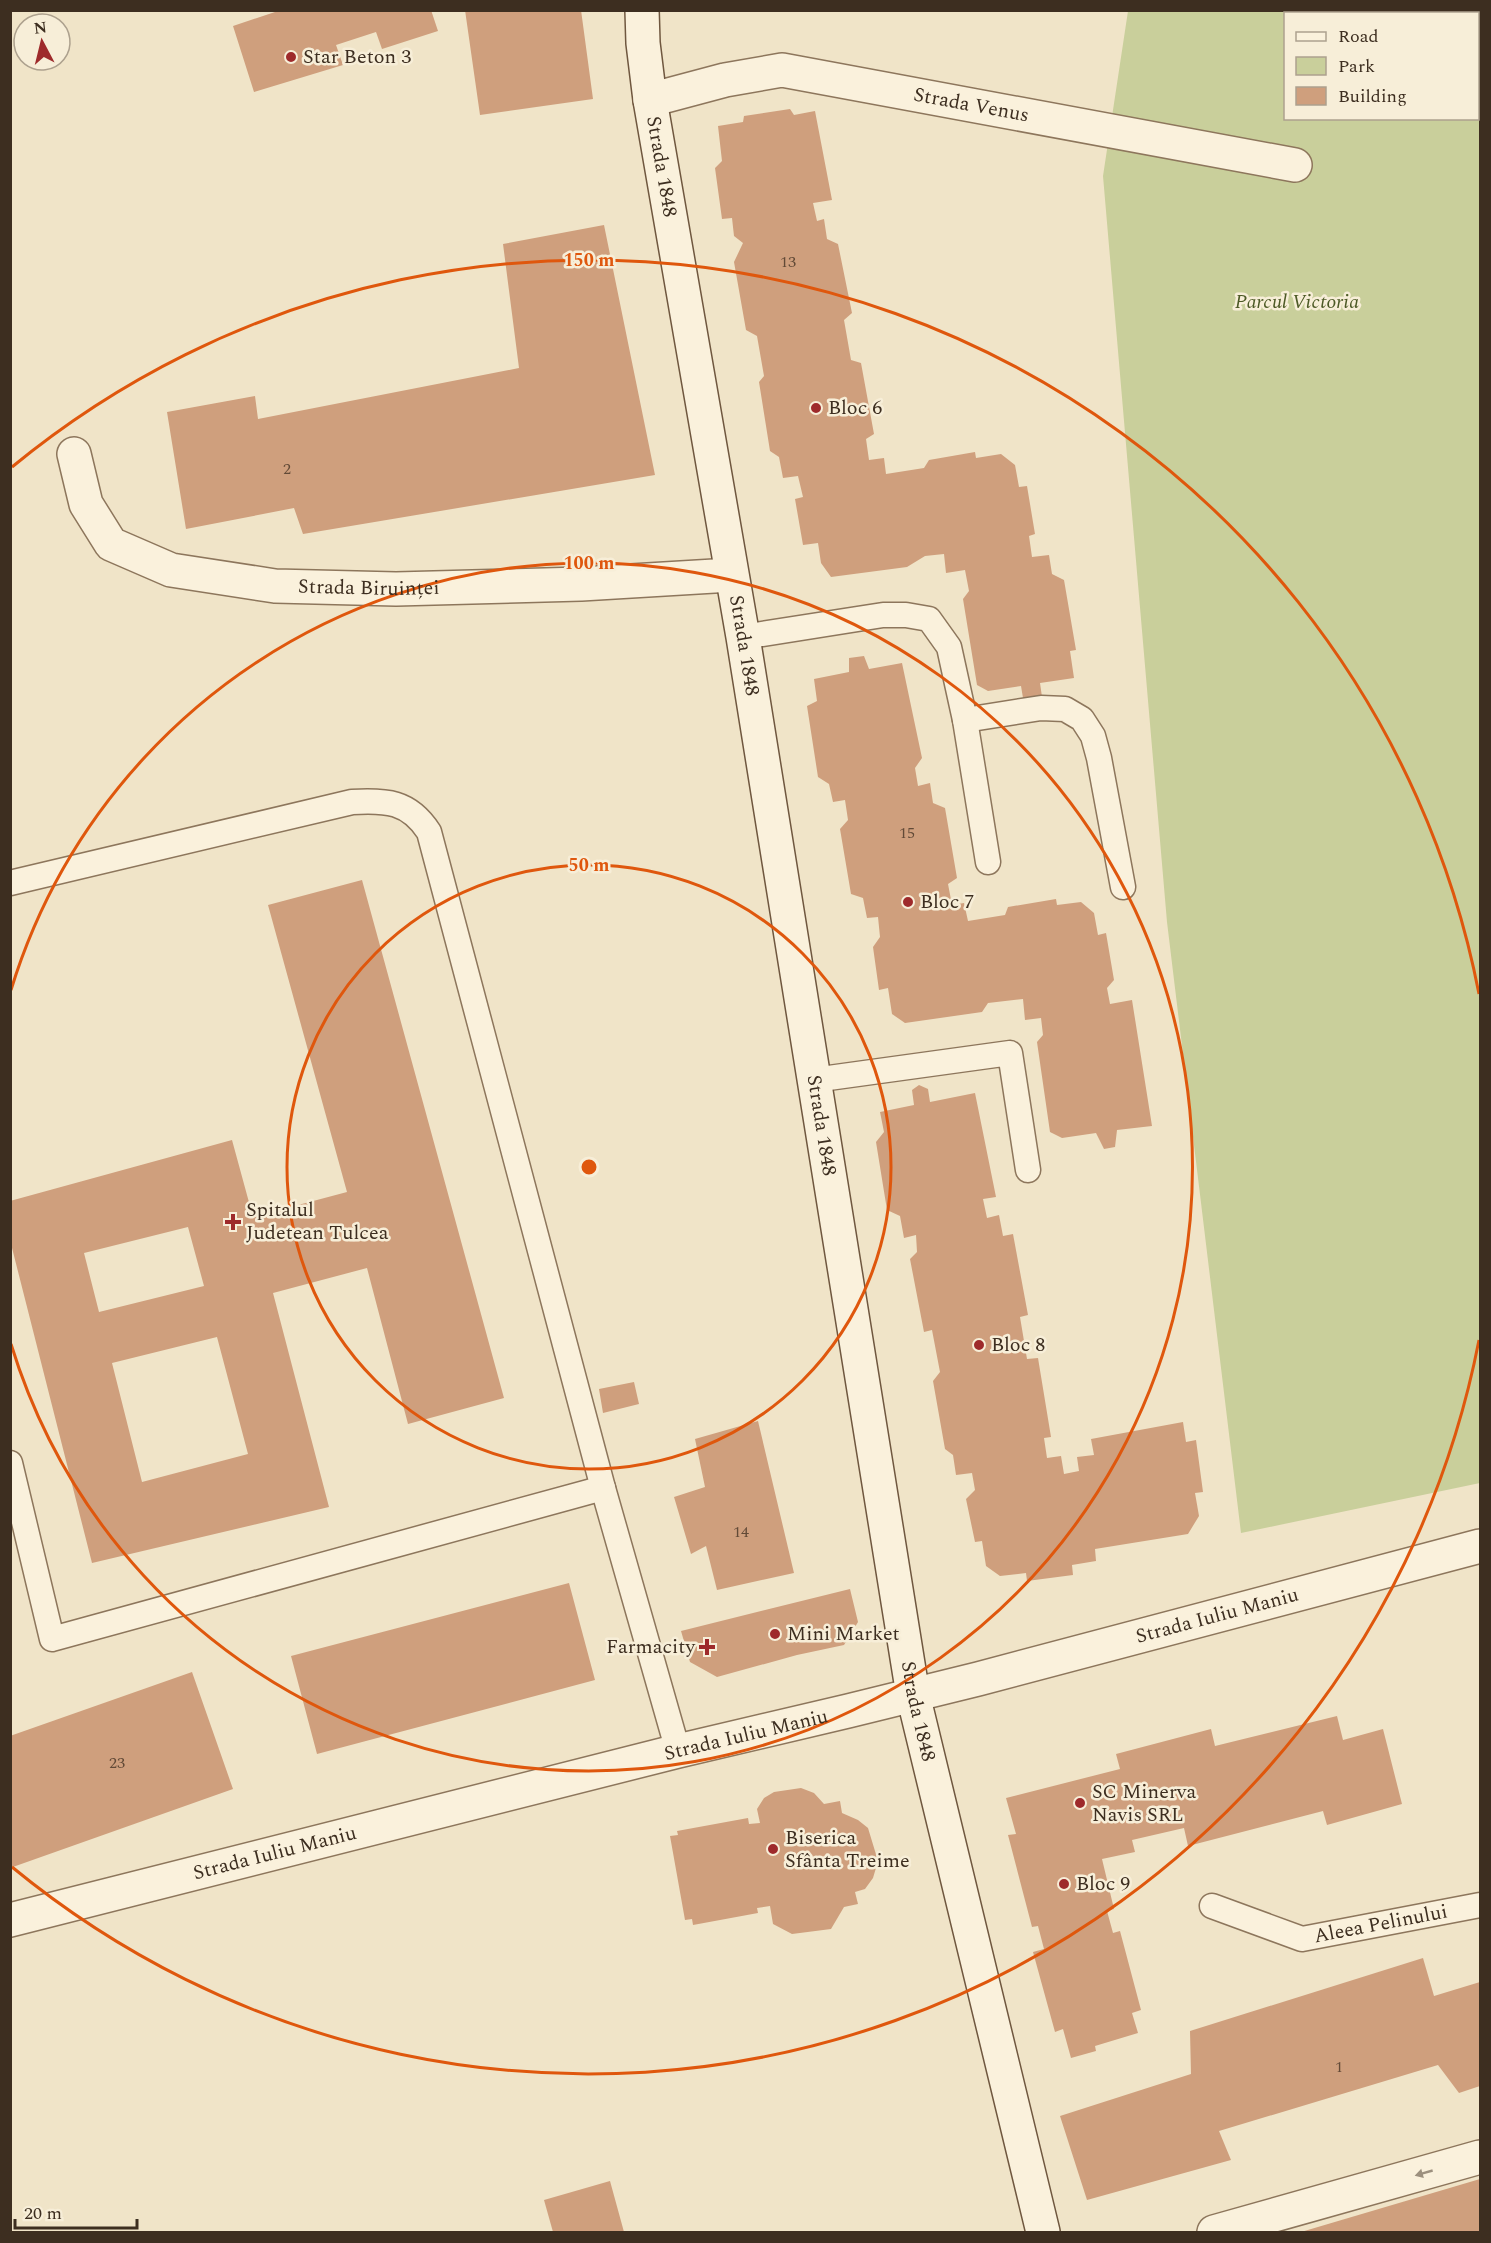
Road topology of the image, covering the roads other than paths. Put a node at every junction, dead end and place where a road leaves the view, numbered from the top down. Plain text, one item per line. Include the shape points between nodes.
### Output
1 (642, 10) edge
2 (650, 100) junction
3 (1295, 165) dead end
4 (74, 454) dead end
5 (731, 575) junction
6 (743, 637) junction
7 (965, 720) junction
8 (988, 862) dead end
9 (10, 884) edge
10 (1123, 886) dead end
11 (814, 1080) junction
12 (1028, 1170) dead end
13 (10, 1462) edge
14 (603, 1488) junction
15 (1480, 1546) edge
16 (913, 1695) junction
17 (678, 1751) junction
18 (1480, 1905) edge
19 (1212, 1906) dead end
20 (10, 1920) edge
21 (1480, 2157) edge
22 (1043, 2232) edge
23 (1214, 2232) edge

1 - 2 street, Strada 1848
2 - 3 street, Strada Venus via 724,80 782,70
2 - 5 street, Strada 1848
4 - 5 street, Strada Biruinței via 86,504 111,544 171,570 275,586 396,589
5 - 6 street, Strada 1848
6 - 7 lane via 883,615 929,619 949,646
6 - 11 street, Strada 1848
7 - 8 lane
7 - 10 lane via 1041,708 1065,709 1082,719 1093,736 1099,758
9 - 14 lane via 352,802 381,800 420,819 429,832
11 - 12 lane via 1010,1053
11 - 16 street, Strada 1848
13 - 14 lane via 52,1639
14 - 17 lane
15 - 16 street, Strada Iuliu Maniu
16 - 17 street, Strada Iuliu Maniu
16 - 22 street, Strada 1848
17 - 20 street, Strada Iuliu Maniu
18 - 19 lane, Aleea Pelinului via 1302,1939
21 -> 23 street

